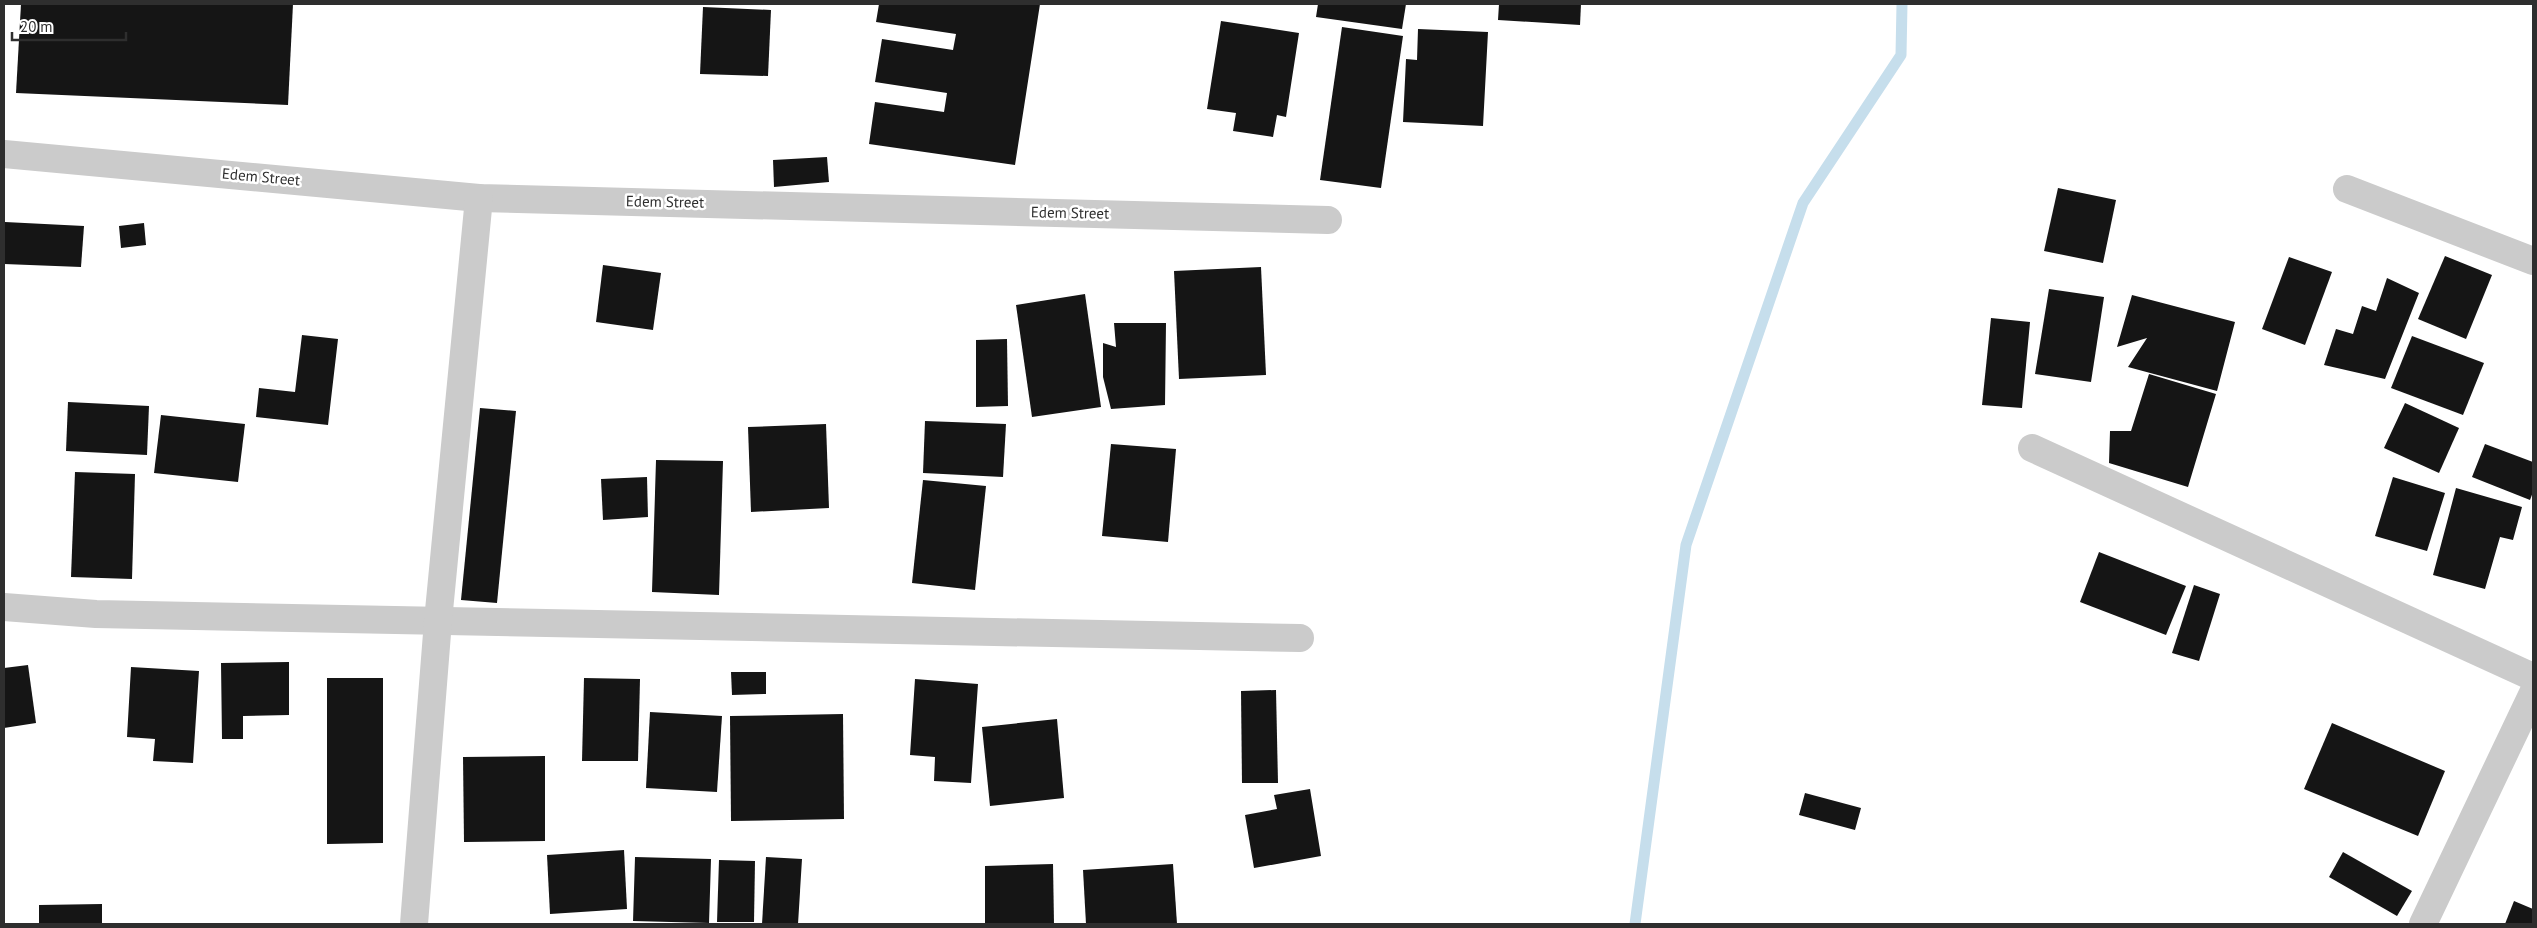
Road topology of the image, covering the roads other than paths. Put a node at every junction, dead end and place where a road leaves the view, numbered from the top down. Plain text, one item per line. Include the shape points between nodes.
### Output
1 (4, 154) edge
2 (2347, 189) dead end
3 (479, 198) junction
4 (1328, 220) dead end
5 (2533, 261) edge
6 (2032, 448) dead end
7 (4, 607) edge
8 (438, 621) junction
9 (1300, 638) dead end
10 (2533, 677) edge
11 (2533, 693) edge
12 (414, 924) edge
13 (2423, 924) edge

1 - 3 street, Edem Street
2 - 5 street
3 - 4 street, Edem Street
3 - 8 street
6 - 10 street
7 - 8 street via 96,614
8 - 9 street
8 - 12 street
11 - 13 street

